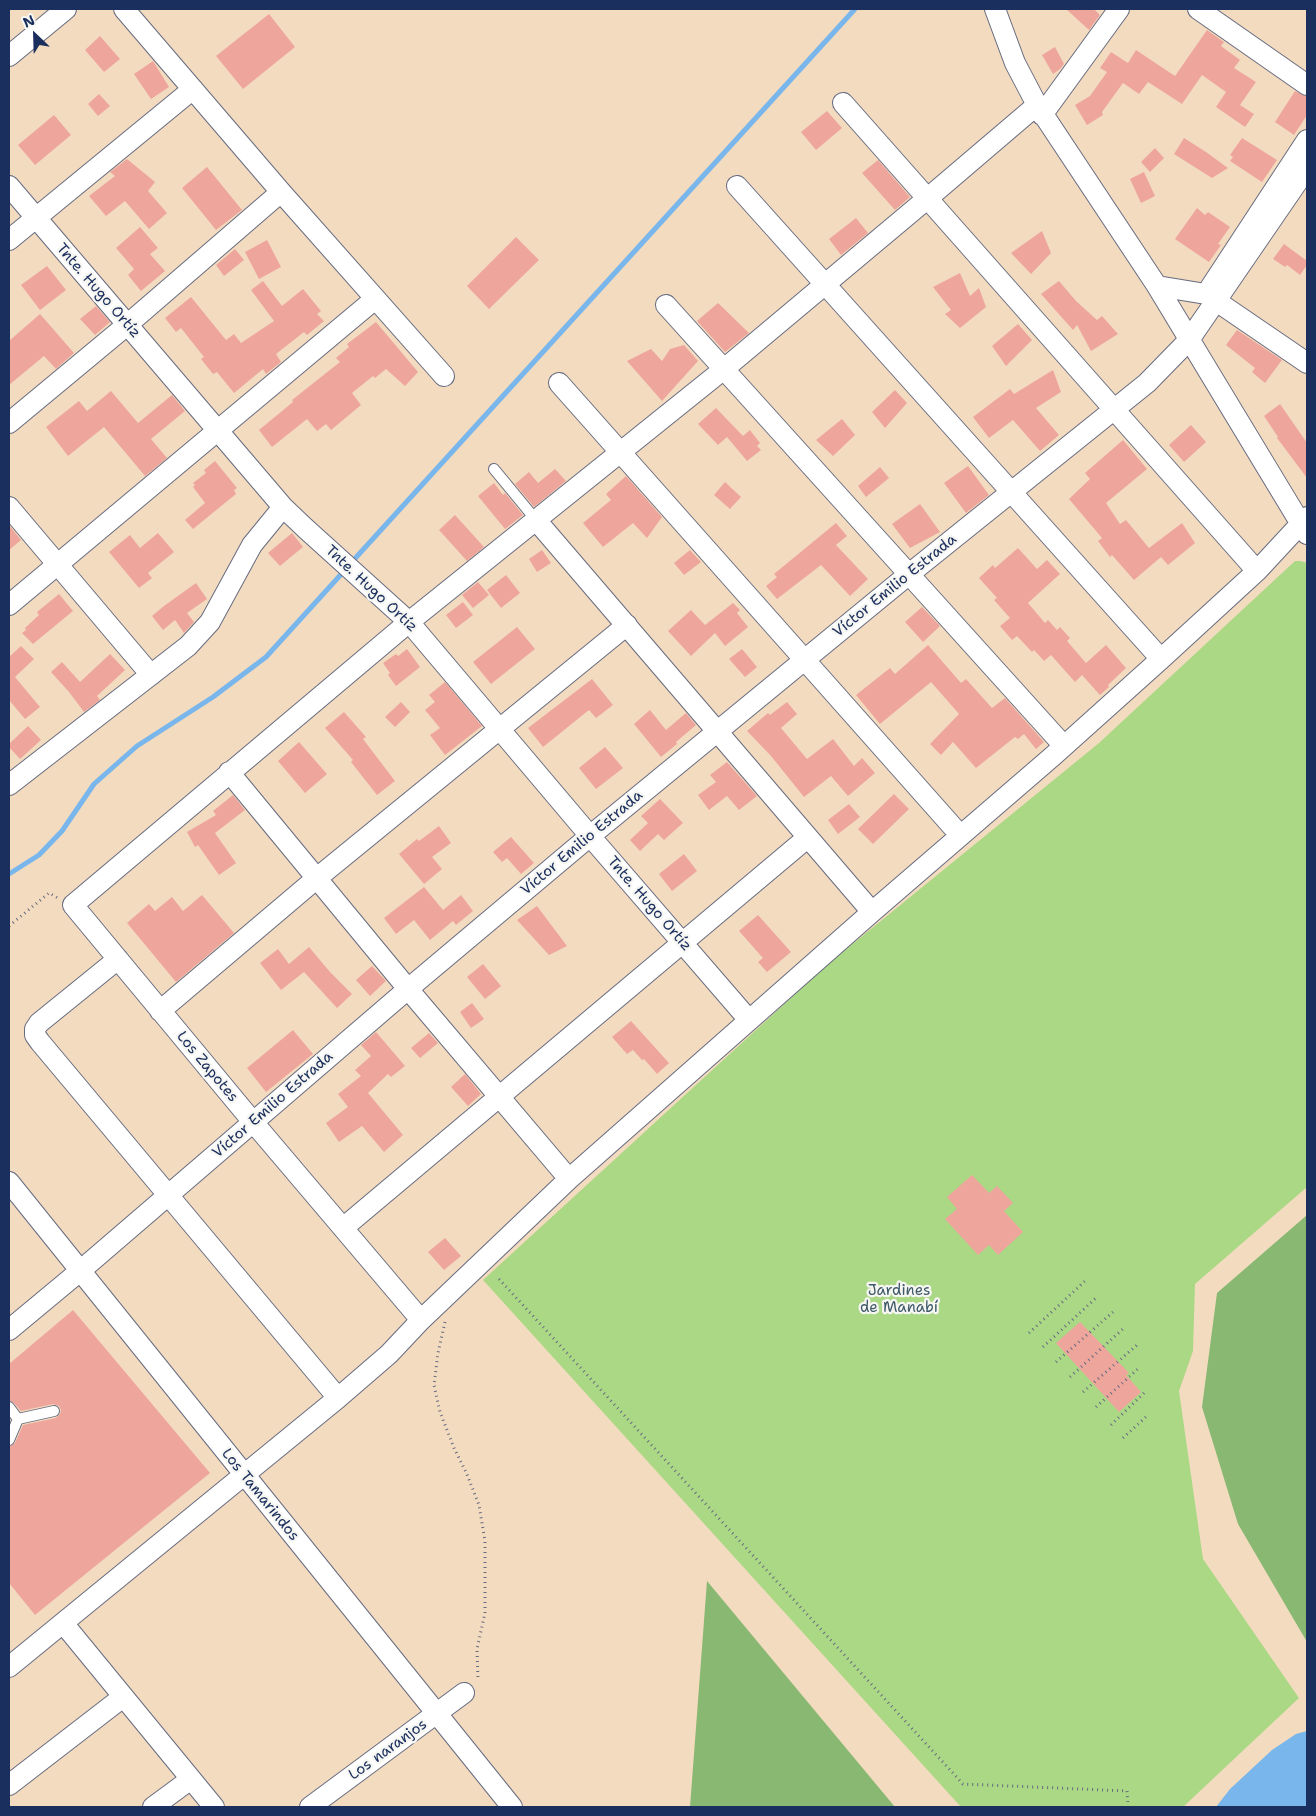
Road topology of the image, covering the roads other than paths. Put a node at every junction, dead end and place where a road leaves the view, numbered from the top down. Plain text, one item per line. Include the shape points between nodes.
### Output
1 (66, 9) edge
2 (124, 9) edge
3 (995, 9) edge
4 (1118, 9) edge
5 (1198, 9) edge
6 (9, 56) edge
7 (1307, 86) edge
8 (193, 89) junction
9 (843, 102) dead end
10 (1039, 110) junction
11 (1307, 140) edge
12 (1307, 168) edge
13 (9, 186) edge
14 (737, 186) dead end
15 (281, 192) junction
16 (928, 198) junction
17 (36, 218) junction
18 (9, 240) edge
19 (825, 284) junction
20 (1157, 286) junction
21 (1212, 297) junction
22 (376, 299) junction
23 (666, 304) dead end
24 (127, 325) junction
25 (1188, 337) junction
26 (1307, 363) edge
27 (724, 369) junction
28 (444, 376) dead end
29 (559, 383) dead end
30 (1114, 410) junction
31 (9, 423) edge
32 (218, 432) junction
33 (621, 452) junction
34 (494, 470) dead end
35 (1012, 492) junction
36 (9, 507) edge
37 (283, 507) junction
38 (536, 520) junction
39 (1305, 525) edge
40 (58, 565) junction
41 (1257, 571) junction
42 (908, 575) junction
43 (9, 605) edge
44 (405, 617) junction
45 (626, 625) junction
46 (1161, 659) junction
47 (804, 661) junction
48 (151, 675) junction
49 (500, 728) junction
50 (716, 732) junction
51 (1064, 746) junction
52 (229, 772) junction
53 (9, 785) edge
54 (960, 835) junction
55 (590, 836) junction
56 (807, 838) junction
57 (317, 878) junction
58 (872, 912) junction
59 (682, 943) junction
60 (118, 959) junction
61 (408, 988) junction
62 (160, 1011) junction
63 (749, 1020) junction
64 (500, 1096) junction
65 (253, 1122) junction
66 (569, 1179) junction
67 (9, 1182) edge
68 (168, 1195) junction
69 (343, 1228) junction
70 (80, 1271) junction
71 (421, 1320) junction
72 (9, 1330) edge
73 (338, 1398) junction
74 (9, 1407) edge
75 (54, 1411) dead end
76 (18, 1419) junction
77 (9, 1440) edge
78 (244, 1475) junction
79 (63, 1624) junction
80 (9, 1666) edge
81 (471, 1687) road end
82 (123, 1697) junction
83 (437, 1714) junction
84 (191, 1778) junction
85 (9, 1786) edge
86 (153, 1807) edge
87 (214, 1807) edge
88 (310, 1807) edge
89 (512, 1807) edge

1 - 6 street
2 - 8 street
3 - 10 street via 1015,63
4 - 10 street
5 - 7 street
8 - 15 street
8 - 17 street
9 - 16 street
10 - 16 street
10 - 20 street
11 - 21 street
12 - 21 street
13 - 17 street, Tnte. Hugo Ortíz
14 - 19 street
15 - 22 street
15 - 24 street
16 - 19 street
16 - 30 street
17 - 18 street
17 - 24 street, Tnte. Hugo Ortíz
19 - 27 street
19 - 35 street
20 - 21 street
20 - 25 street
21 - 25 street, Víctor Emilio Estrada
21 - 26 street
22 - 28 street
22 - 32 street
23 - 27 street
24 - 31 street
24 - 32 street, Tnte. Hugo Ortíz
25 - 30 street, Víctor Emilio Estrada via 1164,366
25 - 39 street
27 - 33 street
27 - 42 street
29 - 33 street
30 - 35 street, Víctor Emilio Estrada
30 - 41 street
32 - 37 street, Tnte. Hugo Ortíz
32 - 40 street
33 - 38 street
33 - 47 street
34 - 38 lane
35 - 42 street, Víctor Emilio Estrada
35 - 46 street
36 - 40 street
37 - 44 street, Tnte. Hugo Ortíz
37 - 48 street via 252,545 210,622 188,646
38 - 44 street
38 - 45 street
39 - 41 street
40 - 43 street
40 - 48 street
41 - 46 street
42 - 47 street, Víctor Emilio Estrada
42 - 51 street
44 - 49 street, Tnte. Hugo Ortíz
44 - 52 street
45 - 49 street
45 - 50 street
46 - 51 street
47 - 50 street, Víctor Emilio Estrada
47 - 54 street
48 - 53 street
49 - 55 street, Tnte. Hugo Ortíz
49 - 57 street
50 - 55 street, Víctor Emilio Estrada
50 - 56 street
51 - 54 street
52 - 57 street
52 - 60 street, Los Zapotes via 72,905
54 - 58 street
55 - 59 street, Tnte. Hugo Ortíz
55 - 61 street, Víctor Emilio Estrada
56 - 58 street
56 - 59 street
57 - 61 street
57 - 62 street
58 - 63 street
59 - 63 street, Tnte. Hugo Ortíz
59 - 64 street
60 - 62 street, Los Zapotes
60 - 68 street via 39,1023 35,1034
61 - 64 street
61 - 65 street, Víctor Emilio Estrada
62 - 65 street, Los Zapotes
63 - 66 street
64 - 66 street
64 - 69 street
65 - 68 street, Víctor Emilio Estrada
65 - 69 street, Los Zapotes
66 - 71 street
67 - 70 street, Los Tamarindos
68 - 70 street, Víctor Emilio Estrada
68 - 73 street
69 - 71 street, Los Zapotes
70 - 72 street, Víctor Emilio Estrada
70 - 78 street, Los Tamarindos
71 - 73 street via 389,1354
73 - 78 street
74 - 76 lane
75 - 76 lane
76 - 77 lane
78 - 79 street
78 - 83 street, Los Tamarindos
79 - 80 street
79 - 82 street
81 - 83 street, Los naranjos
82 - 84 street
82 - 85 street
83 - 88 street, Los naranjos
83 - 89 street, Los Tamarindos
84 - 86 street
84 - 87 street

